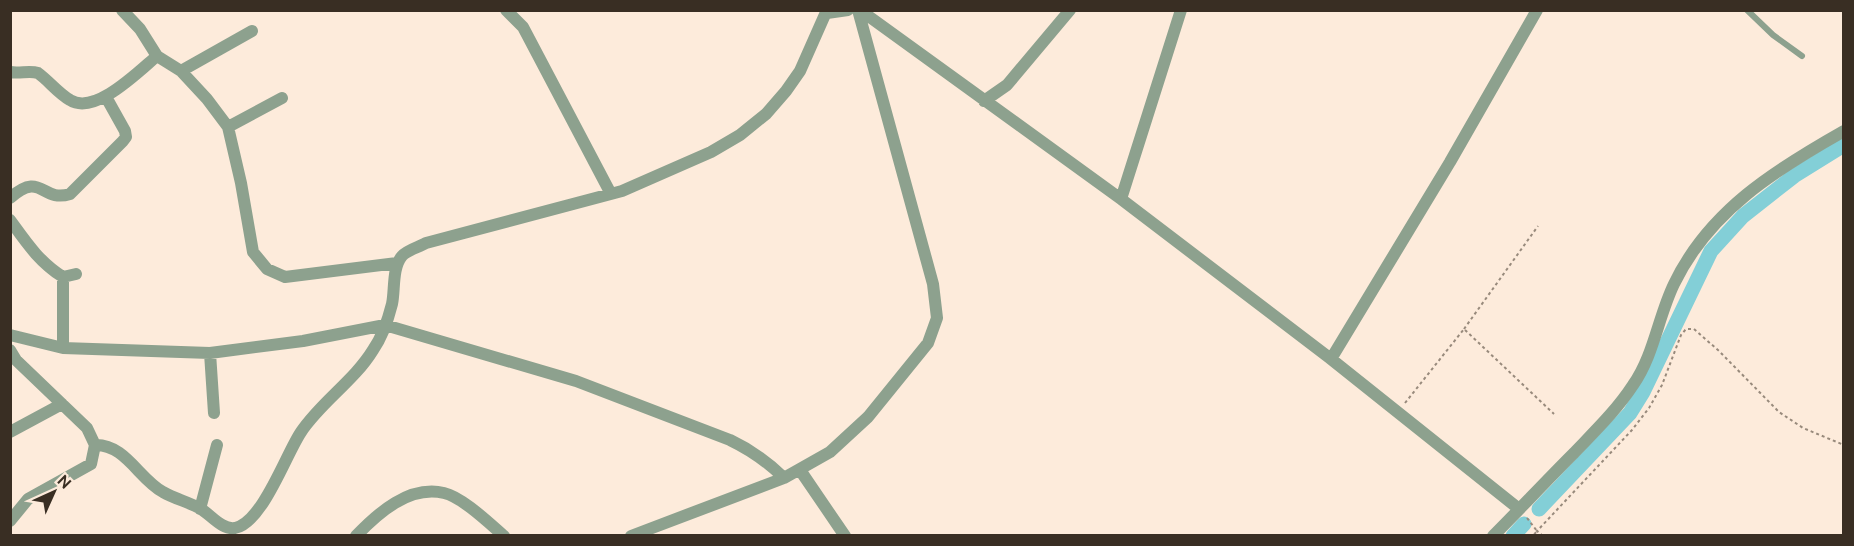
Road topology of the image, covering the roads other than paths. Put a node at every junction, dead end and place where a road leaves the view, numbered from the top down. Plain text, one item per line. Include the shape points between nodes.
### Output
1 (122, 10) edge
2 (506, 10) edge
3 (848, 10) edge
4 (859, 10) edge
5 (1070, 10) edge
6 (1181, 10) edge
7 (1537, 10) edge
8 (1747, 10) edge
9 (827, 12) edge
10 (252, 32) dead end
11 (157, 56) junction
12 (1802, 56) dead end
13 (181, 71) junction
14 (10, 72) edge
15 (106, 97) junction
16 (282, 98) dead end
17 (984, 101) junction
18 (228, 127) junction
19 (1844, 131) edge
20 (610, 194) junction
21 (10, 198) edge
22 (1121, 199) junction
23 (10, 220) edge
24 (398, 263) junction
25 (76, 274) dead end
26 (63, 277) junction
27 (385, 325) junction
28 (10, 335) edge
29 (63, 348) junction
30 (10, 350) edge
31 (210, 353) junction
32 (1331, 359) junction
33 (62, 404) junction
34 (214, 413) dead end
35 (10, 432) edge
36 (94, 445) junction
37 (217, 445) dead end
38 (800, 470) junction
39 (784, 478) junction
40 (200, 508) junction
41 (1519, 509) junction
42 (10, 521) edge
43 (356, 536) edge
44 (504, 536) edge
45 (631, 536) edge
46 (844, 536) edge
47 (1493, 536) edge

1 - 11 street
2 - 20 street via 523,27
3 - 9 street
4 - 17 street
4 - 38 street via 933,284 937,318 927,343 868,417 830,452
5 - 17 street via 1007,85
6 - 22 street
7 - 32 street
8 - 12 lane
9 - 20 street via 800,71 766,114 711,152
10 - 13 street
11 - 13 street
11 - 15 street
13 - 18 street
14 - 15 street via 38,73 76,103
15 - 21 street via 125,131 123,141 70,194 56,196 34,186 21,189
16 - 18 street
17 - 22 street
18 - 24 street via 253,252 267,269 285,277
19 - 41 street via 1798,157 1739,200 1696,244 1673,285 1644,368 1633,386 1615,410
20 - 24 street via 426,243 403,254
22 - 32 street
23 - 26 street via 32,251
24 - 27 street
25 - 26 street
26 - 29 street
27 - 31 street
27 - 39 street via 576,381 730,440 750,449
27 - 40 street via 373,351 301,432 276,481 243,525 225,527
28 - 29 street
29 - 31 street
30 - 33 street
31 - 34 street
32 - 41 street
33 - 35 street
33 - 36 street via 87,428
36 - 40 street via 120,453 156,487
36 - 42 street via 91,464 28,499
37 - 40 street
38 - 39 street
38 - 46 street
39 - 45 street
41 - 47 street
43 - 44 street via 373,518 401,499 424,492 445,493 474,510

